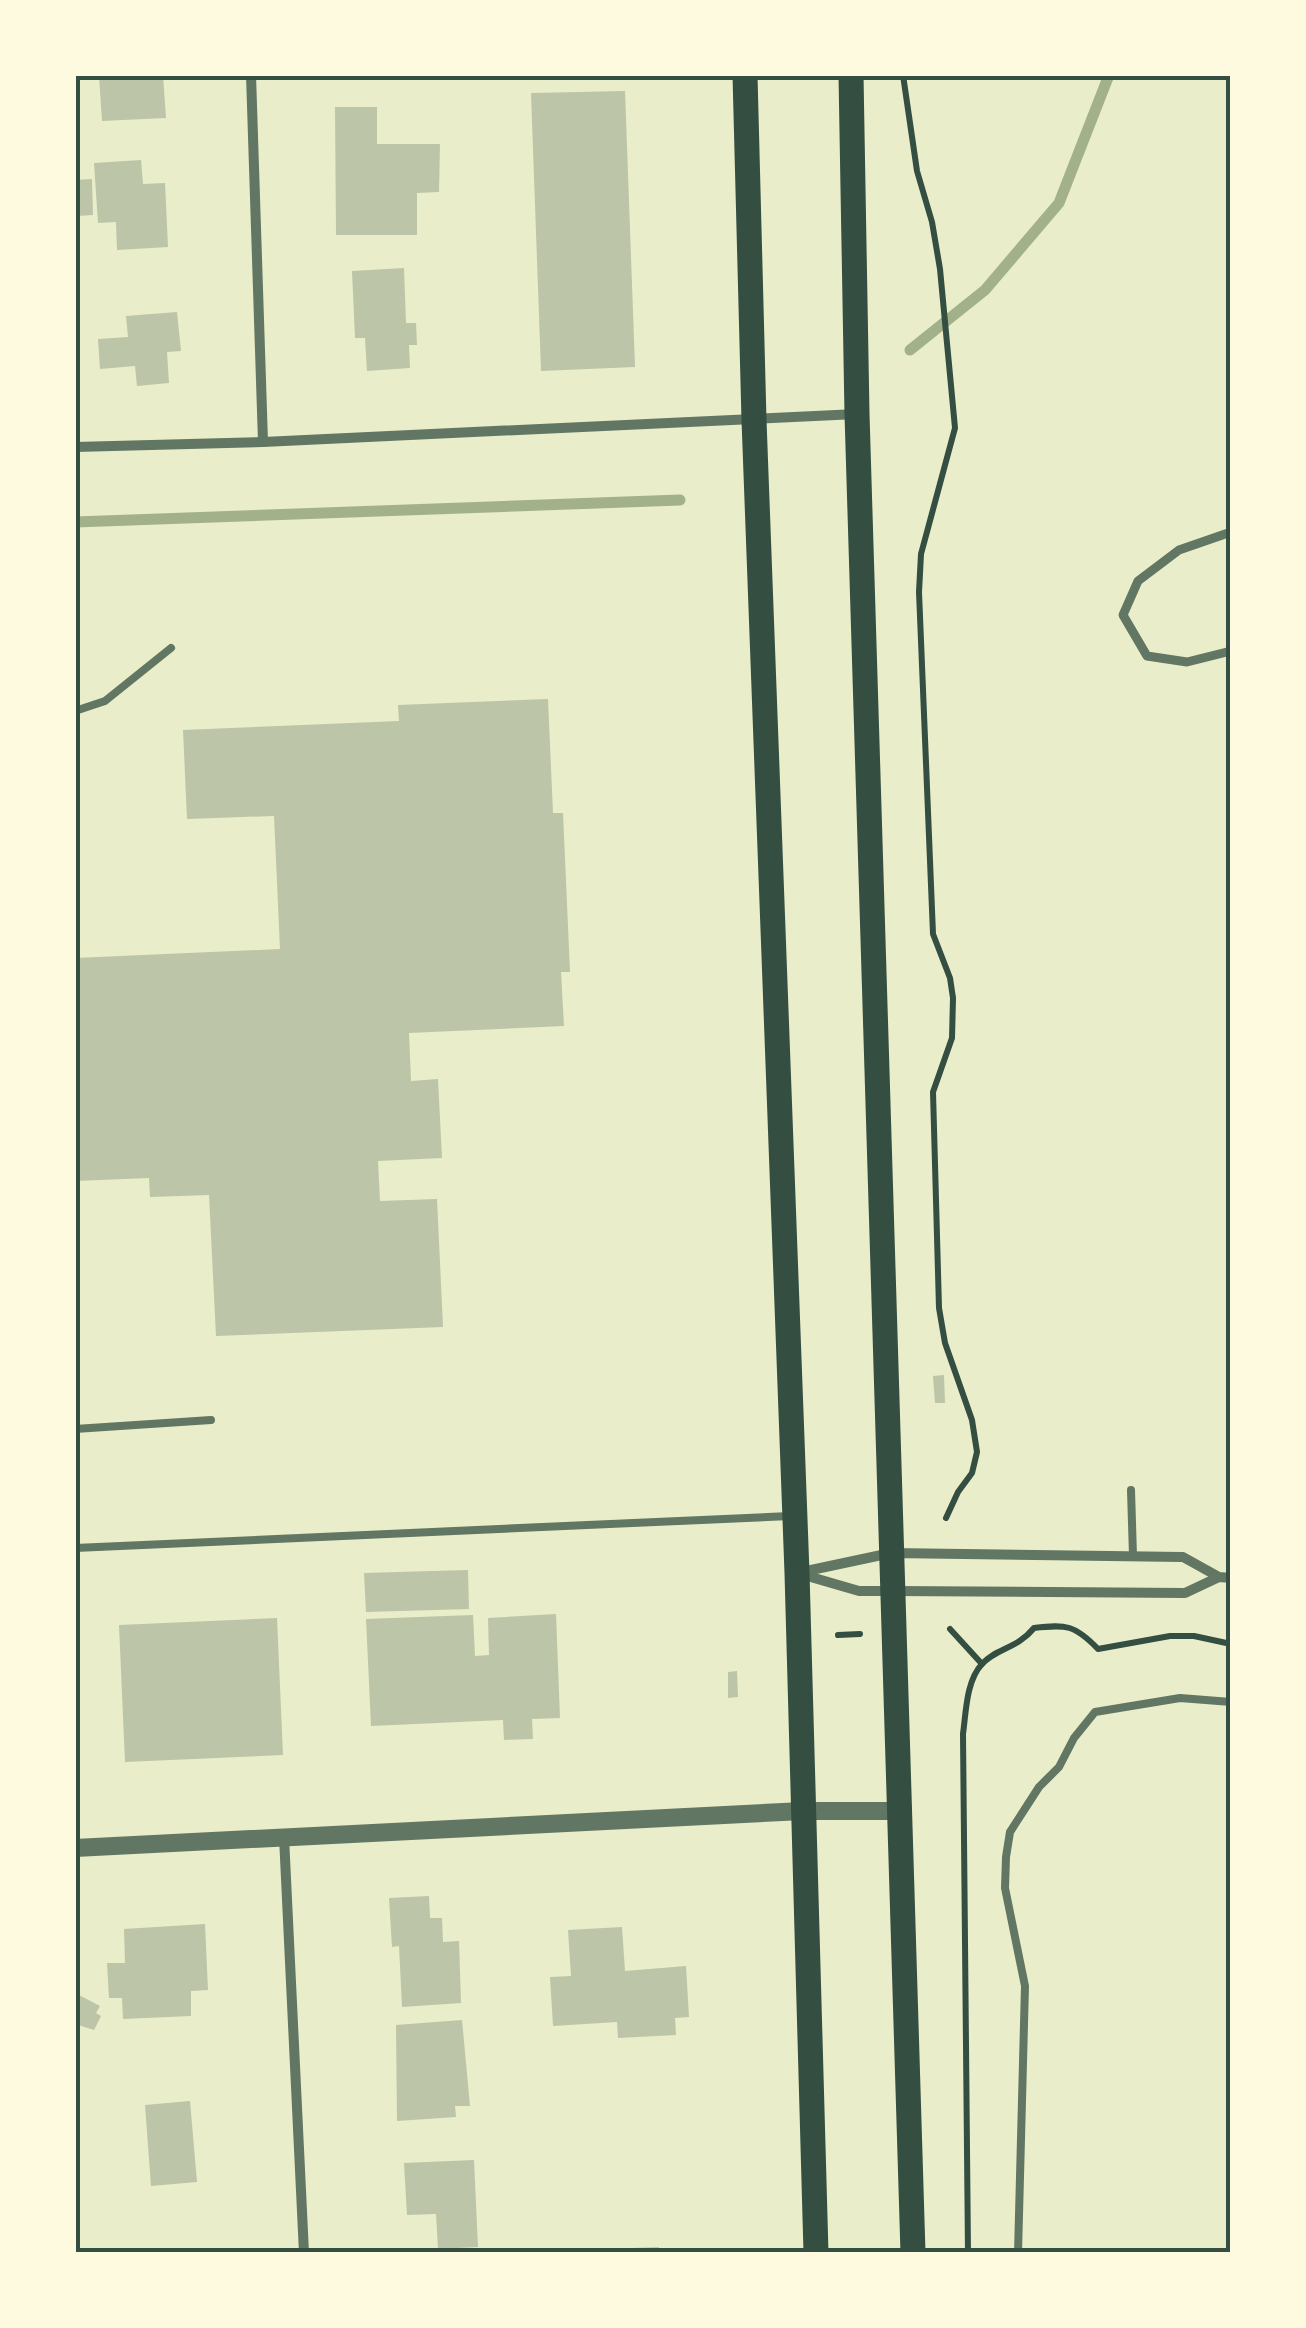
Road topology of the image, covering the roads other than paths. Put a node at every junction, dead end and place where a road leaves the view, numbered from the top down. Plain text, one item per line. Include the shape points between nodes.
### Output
1 (251, 75) edge
2 (745, 75) edge
3 (851, 75) edge
4 (857, 414) junction
5 (754, 420) junction
6 (263, 442) junction
7 (75, 447) edge
8 (1231, 532) edge
9 (171, 648) dead end
10 (1231, 651) edge
11 (75, 710) edge
12 (211, 1420) dead end
13 (75, 1429) edge
14 (1132, 1490) dead end
15 (794, 1515) junction
16 (75, 1548) edge
17 (891, 1553) junction
18 (1133, 1556) junction
19 (797, 1573) junction
20 (1225, 1578) edge
21 (892, 1592) junction
22 (1231, 1702) edge
23 (900, 1811) junction
24 (802, 1812) junction
25 (284, 1838) junction
26 (75, 1848) edge
27 (304, 2253) edge
28 (816, 2253) edge
29 (913, 2253) edge
30 (1018, 2253) edge

1 - 6 street
2 - 5 main road
3 - 4 main road
4 - 5 street
4 - 17 main road
5 - 6 street
5 - 15 main road
6 - 7 street
8 - 10 street via 1178,550 1138,580 1123,615 1147,656 1188,662
9 - 11 lane via 106,701
12 - 13 lane
14 - 18 lane
15 - 16 lane
15 - 19 main road
17 - 18 street
17 - 19 street
17 - 21 main road
18 - 20 street via 1183,1557
19 - 21 street via 859,1591
19 - 24 main road
20 - 21 street via 1185,1593
21 - 23 main road
22 - 30 lane via 1180,1698 1095,1712 1010,1832 1006,1888 1025,1986
23 - 24 street
23 - 29 main road
24 - 25 street
24 - 28 main road
25 - 26 street
25 - 27 street

